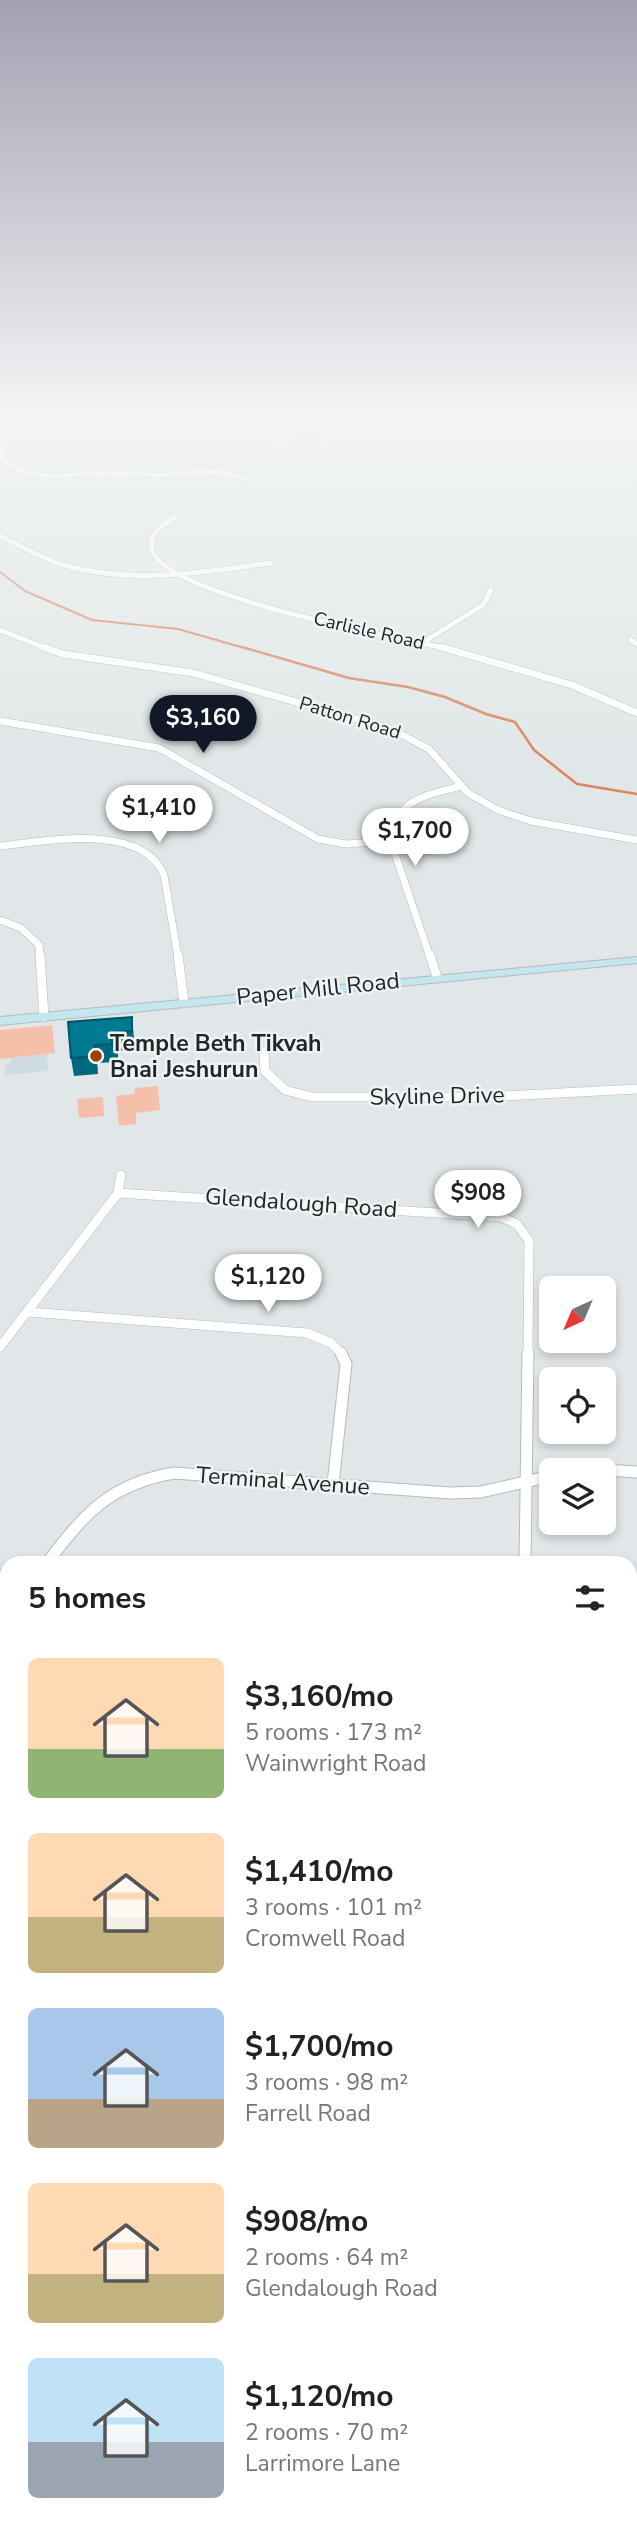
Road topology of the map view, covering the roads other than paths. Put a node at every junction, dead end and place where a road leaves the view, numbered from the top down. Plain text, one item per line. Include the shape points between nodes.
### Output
1 (161, 528) edge
2 (0, 536) edge
3 (271, 563) dead end
4 (174, 575) junction
5 (491, 590) dead end
6 (0, 630) edge
7 (422, 643) junction
8 (637, 713) edge
9 (0, 721) edge
10 (461, 786) junction
11 (637, 840) edge
12 (392, 841) junction
13 (0, 846) edge
14 (0, 920) edge
15 (637, 960) edge
16 (437, 977) junction
17 (184, 1003) junction
18 (44, 1017) junction
19 (0, 1020) edge
20 (264, 1052) dead end
21 (637, 1089) edge
22 (121, 1175) dead end
23 (118, 1193) junction
24 (28, 1312) junction
25 (0, 1347) edge
26 (616, 1471) edge
27 (637, 1472) edge
28 (539, 1479) edge
29 (526, 1482) junction
30 (333, 1484) junction
31 (53, 1556) edge
32 (526, 1556) edge

1 - 4 street, Carlisle Road via 151,543 154,555
2 - 4 street via 48,560 86,570 130,577
3 - 4 street
4 - 7 street, Carlisle Road via 224,594
5 - 7 street via 486,603
6 - 10 street, Patton Road via 63,654 201,675 388,728 429,749
7 - 8 street, Carlisle Road via 571,686
9 - 12 street via 159,748 322,841
10 - 11 street, Patton Road via 484,803 519,817
10 - 12 street via 407,805 393,821
12 - 16 street
13 - 17 street via 102,840 130,845 153,858 165,877
14 - 18 street via 27,932 39,945
15 - 16 main road, Paper Mill Road
16 - 17 main road, Paper Mill Road
17 - 18 main road, Paper Mill Road
18 - 19 main road, Paper Mill Road
20 - 21 street, Skyline Drive via 265,1072 271,1078 285,1090 313,1097 483,1097
22 - 23 street
23 - 24 street
23 - 29 street, Glendalough Road via 501,1217 517,1224 530,1241
24 - 25 street
24 - 30 street via 307,1333 332,1342 346,1364
26 - 27 street
28 - 29 street, Terminal Avenue
29 - 30 street, Terminal Avenue via 450,1493
29 - 32 street, Glendalough Road
30 - 31 street, Terminal Avenue via 174,1473 148,1477 120,1488 92,1507

